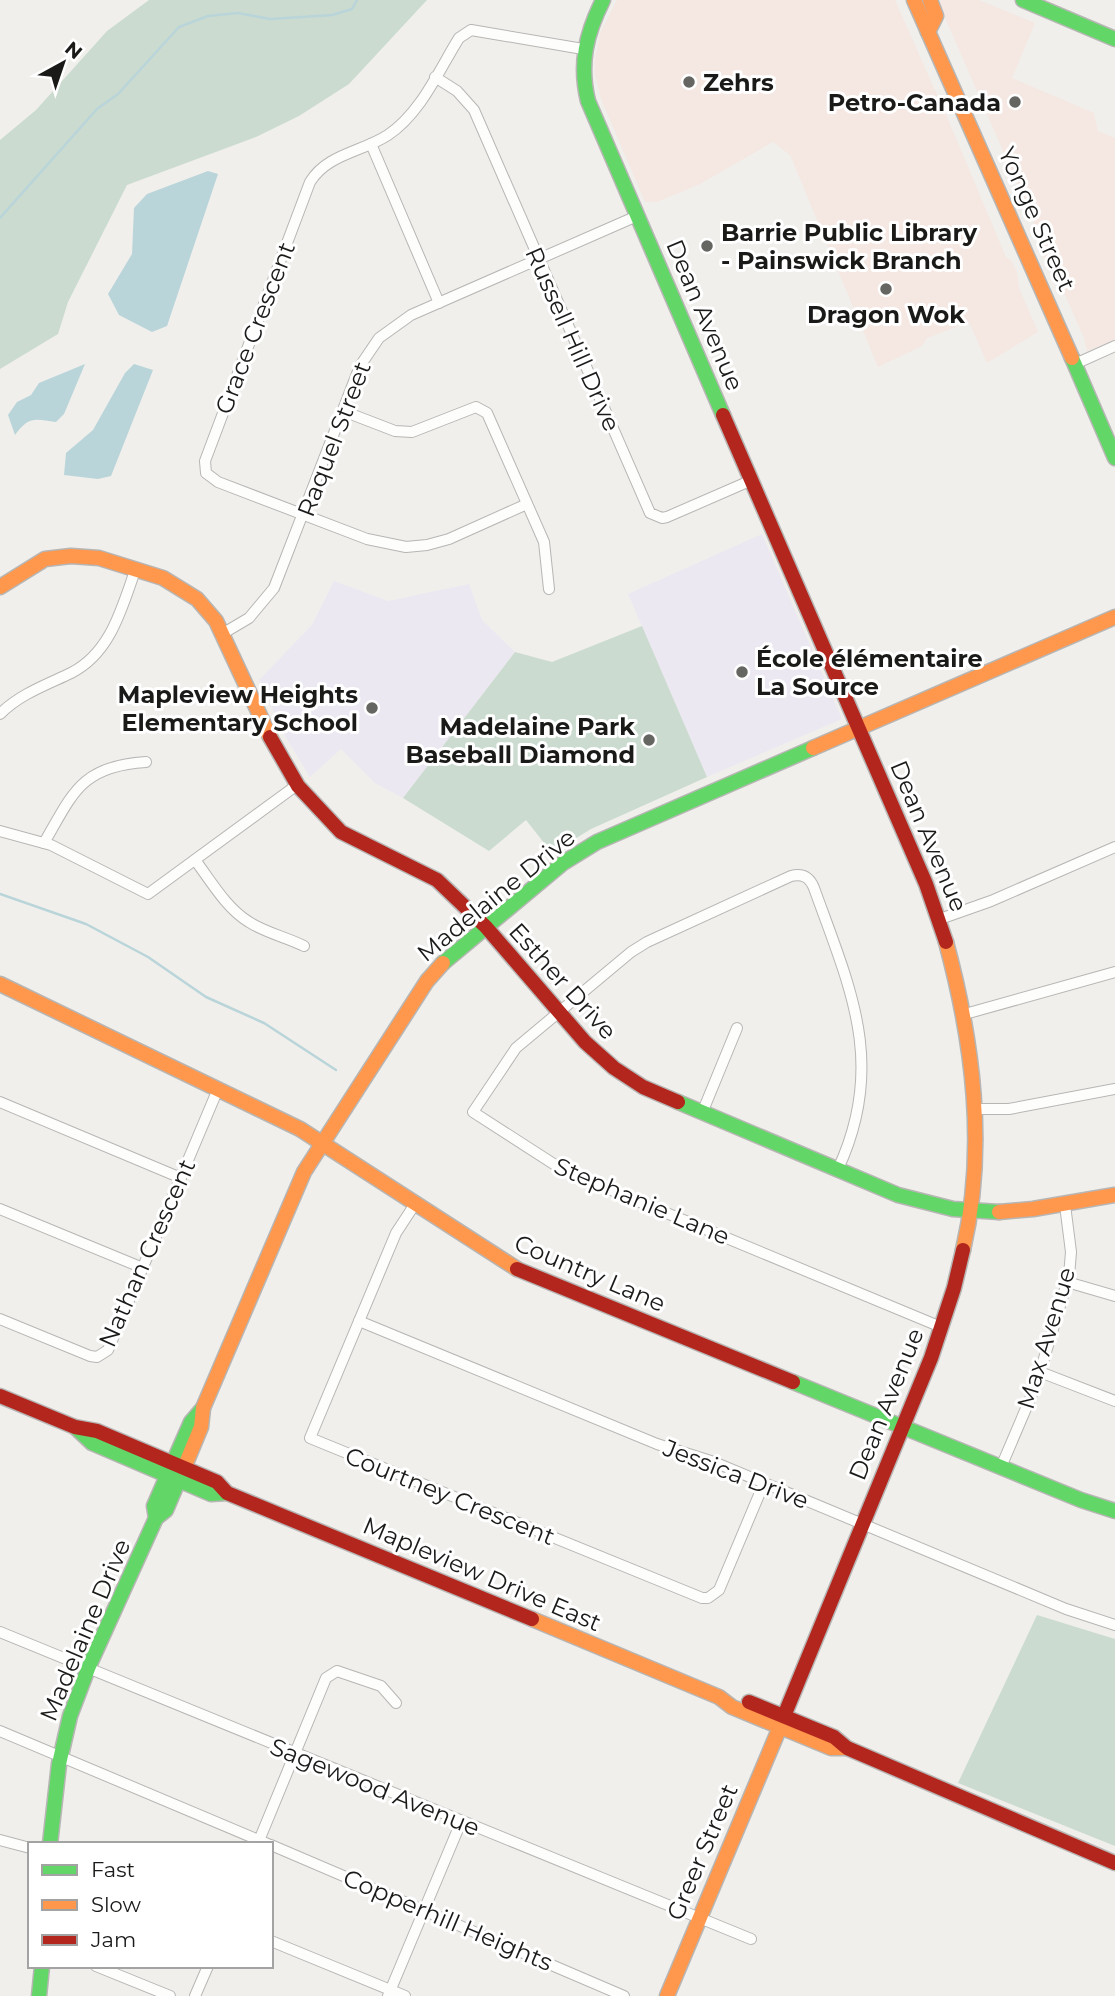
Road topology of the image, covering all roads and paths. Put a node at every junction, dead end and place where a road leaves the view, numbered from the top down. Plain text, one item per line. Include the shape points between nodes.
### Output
1 (603, 0) edge
2 (914, 0) edge
3 (930, 0) edge
4 (1023, 0) edge
5 (928, 32) junction
6 (1115, 39) edge
7 (583, 49) junction
8 (435, 77) junction
9 (371, 145) junction
10 (637, 216) junction
11 (538, 259) junction
12 (439, 303) junction
13 (1115, 346) edge
14 (1075, 364) junction
15 (343, 411) junction
16 (1115, 458) edge
17 (751, 480) junction
18 (527, 504) junction
19 (304, 514) junction
20 (136, 568) junction
21 (0, 587) edge
22 (549, 589) dead end
23 (1115, 617) edge
24 (222, 634) junction
25 (0, 714) edge
26 (859, 728) junction
27 (146, 762) dead end
28 (297, 785) junction
29 (0, 831) edge
30 (44, 843) junction
31 (1115, 847) edge
32 (195, 860) junction
33 (940, 919) junction
34 (486, 928) junction
35 (304, 946) dead end
36 (1115, 972) edge
37 (0, 984) edge
38 (559, 1013) junction
39 (965, 1014) junction
40 (737, 1028) dead end
41 (218, 1089) junction
42 (1115, 1089) edge
43 (0, 1102) edge
44 (975, 1109) junction
45 (702, 1113) junction
46 (323, 1143) junction
47 (838, 1169) junction
48 (181, 1178) junction
49 (1115, 1195) edge
50 (415, 1204) junction
51 (1065, 1205) junction
52 (0, 1209) edge
53 (970, 1212) junction
54 (143, 1268) junction
55 (1067, 1282) junction
56 (1115, 1296) edge
57 (0, 1319) edge
58 (359, 1321) junction
59 (941, 1327) junction
60 (1040, 1372) junction
61 (0, 1396) edge
62 (1115, 1401) edge
63 (902, 1427) junction
64 (1001, 1467) junction
65 (176, 1472) junction
66 (764, 1483) junction
67 (1115, 1511) edge
68 (862, 1524) junction
69 (1115, 1625) edge
70 (0, 1632) edge
71 (89, 1669) junction
72 (396, 1703) dead end
73 (782, 1721) junction
74 (0, 1731) edge
75 (295, 1754) junction
76 (60, 1756) junction
77 (461, 1822) junction
78 (0, 1840) edge
79 (50, 1842) edge
80 (262, 1842) edge
81 (264, 1842) edge
82 (28, 1847) edge
83 (273, 1847) edge
84 (1115, 1863) edge
85 (424, 1910) junction
86 (699, 1919) junction
87 (751, 1939) dead end
88 (273, 1942) edge
89 (42, 1968) edge
90 (101, 1968) edge
91 (207, 1968) edge
92 (389, 1993) edge
93 (39, 1996) edge
94 (170, 1996) edge
95 (195, 1996) edge
96 (405, 1996) edge
97 (624, 1996) edge
98 (667, 1996) edge

1 - 7 street, Dean Avenue
2 - 5 street, Yonge Street
3 - 5 street via 936,16
4 - 6 street
5 - 14 street, Yonge Street
7 - 8 street, Grace Crescent via 471,30 459,38
7 - 10 street, Dean Avenue via 582,77 588,101
8 - 9 street, Grace Crescent via 409,117
8 - 11 street, Russell Hill Drive via 457,91 474,110
9 - 12 street
9 - 19 street, Grace Crescent via 327,163 310,181 205,461 211,479
10 - 11 street, Raquel Street
10 - 17 street, Dean Avenue
11 - 12 street, Raquel Street
11 - 17 street, Russell Hill Drive via 650,513 667,517
12 - 15 street, Raquel Street via 399,322 379,338 359,366
13 - 14 street
14 - 16 street, Yonge Street
15 - 18 street via 395,431 412,432 470,409 482,409
15 - 19 street, Raquel Street
17 - 26 street, Dean Avenue
18 - 19 street, Grace Crescent via 449,538 416,546 378,542
18 - 22 street via 544,542
19 - 24 street, Raquel Street via 270,595 249,618
20 - 21 street, Esther Drive via 99,558 45,559
20 - 24 street, Esther Drive via 186,591 207,610
20 - 25 street via 111,635 98,654
23 - 26 street, Madelaine Drive
24 - 28 street, Esther Drive
26 - 33 street, Dean Avenue
26 - 34 street, Madelaine Drive via 585,849
27 - 30 street via 110,768 84,780
28 - 32 street
28 - 34 street, Esther Drive via 341,832 437,880
29 - 30 street
30 - 32 street via 148,894
31 - 33 street
32 - 35 street via 242,918
33 - 39 street, Dean Avenue
34 - 38 street, Esther Drive
34 - 46 street, Madelaine Drive via 432,974
36 - 39 street
37 - 41 street, Country Lane
38 - 45 street, Esther Drive via 621,1073
38 - 47 street via 645,943 791,876 804,876 812,884 849,984 861,1039 859,1106
38 - 59 street, Stephanie Lane via 510,1055 473,1112 568,1172
39 - 44 street, Dean Avenue
40 - 45 street
41 - 46 street, Country Lane
41 - 48 street, Nathan Crescent
42 - 44 street via 1009,1109
43 - 48 street
44 - 53 street, Dean Avenue
45 - 47 street, Esther Drive
46 - 50 street, Country Lane
46 - 65 street, Madelaine Drive via 304,1171 203,1408 201,1427
47 - 53 street, Esther Drive via 921,1203
48 - 54 street, Nathan Crescent
49 - 51 street, Esther Drive
50 - 58 street, Courtney Crescent via 396,1233
50 - 63 street, Country Lane via 519,1270
51 - 53 street, Esther Drive
51 - 55 street, Max Avenue via 1072,1252
52 - 54 street
53 - 59 street, Dean Avenue
54 - 57 street, Nathan Crescent via 108,1350 97,1357
55 - 56 street
55 - 60 street, Max Avenue
58 - 66 street, Jessica Drive via 657,1444
58 - 66 street, Courtney Crescent via 310,1438 696,1597 708,1598 719,1590
59 - 63 street, Dean Avenue
60 - 62 street
60 - 64 street, Max Avenue
61 - 65 street, Mapleview Drive East via 75,1427 92,1443
63 - 64 street, Country Lane
63 - 68 street, Dean Avenue
64 - 67 street, Country Lane
65 - 71 street, Madelaine Drive via 154,1506 156,1518
65 - 73 street, Mapleview Drive East via 211,1494 228,1493 719,1697 732,1707
66 - 68 street, Jessica Drive
68 - 69 street, Jessica Drive via 1078,1614
68 - 73 street, Dean Avenue
70 - 71 street, Sagewood Avenue
71 - 75 street, Sagewood Avenue
71 - 76 street, Madelaine Drive
72 - 75 street via 381,1686 337,1671 326,1678
73 - 84 street, Mapleview Drive East via 831,1748 847,1748
73 - 86 street, Greer Street
74 - 76 street, Copperhill Heights
75 - 77 street, Sagewood Avenue
75 - 81 street
76 - 79 street, Madelaine Drive
76 - 80 street, Copperhill Heights
77 - 85 street
77 - 86 street, Sagewood Avenue
78 - 82 street
83 - 85 street, Copperhill Heights
85 - 92 street
85 - 97 street, Copperhill Heights
86 - 87 street, Sagewood Avenue
86 - 98 street, Greer Street
88 - 92 street
89 - 93 street
90 - 94 street
91 - 95 street
92 - 96 street

